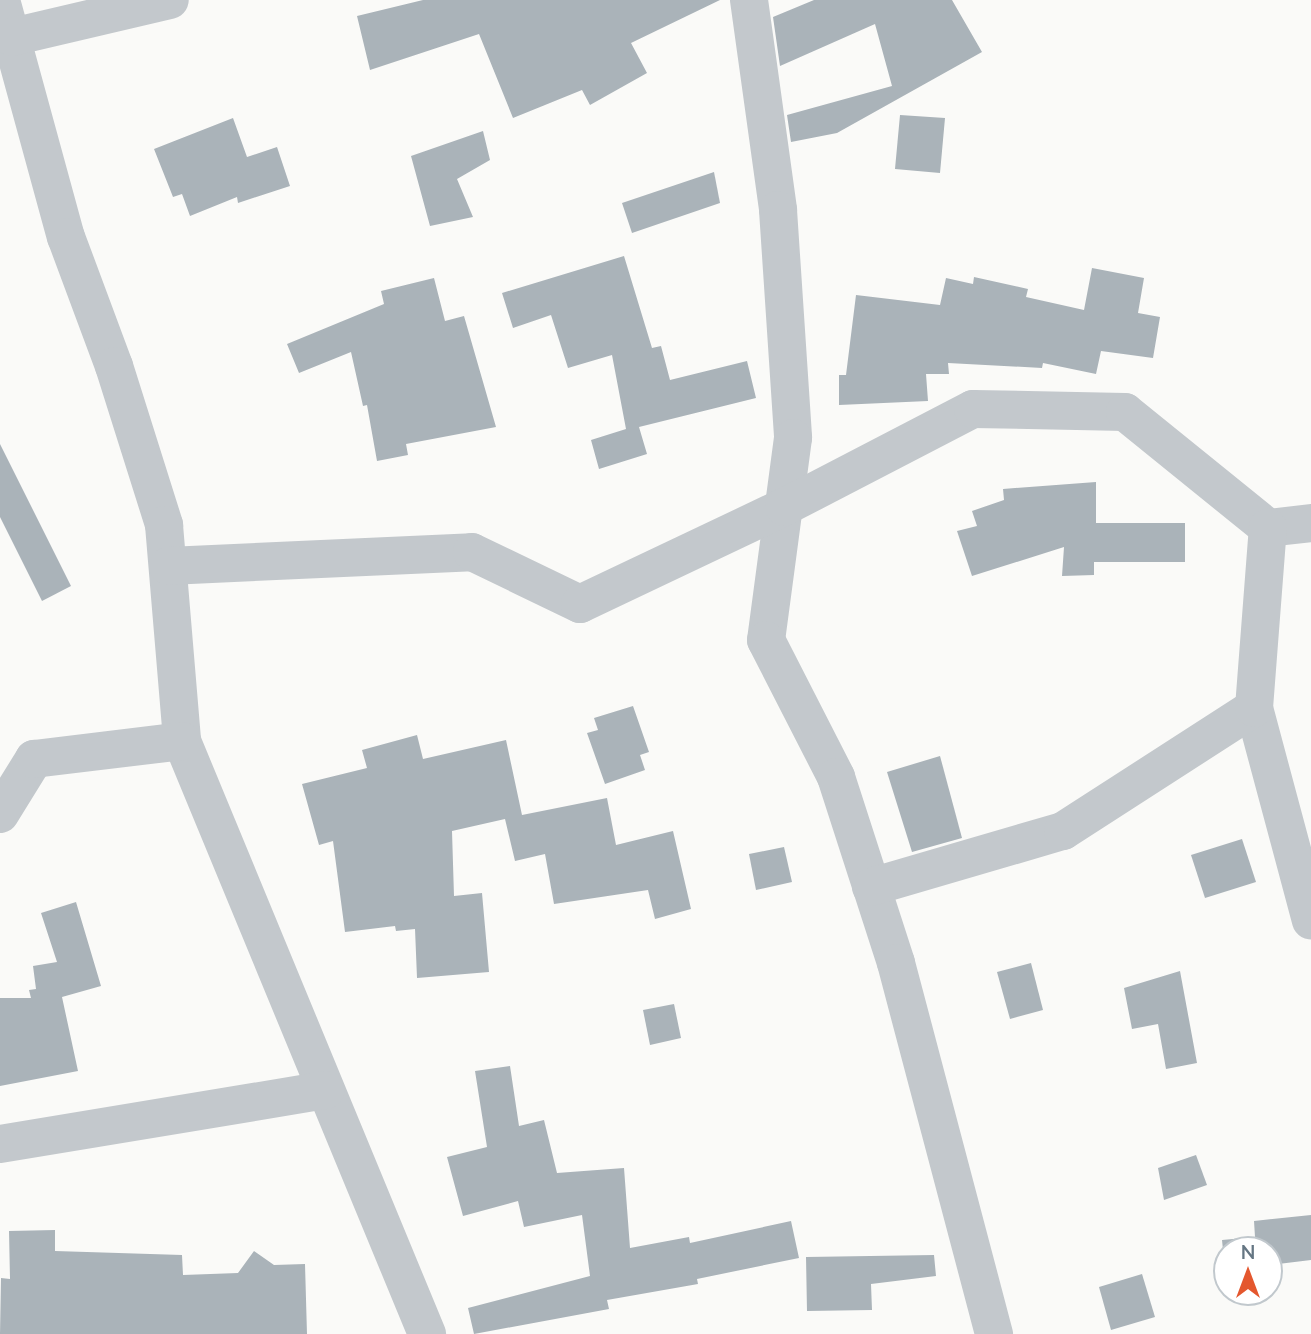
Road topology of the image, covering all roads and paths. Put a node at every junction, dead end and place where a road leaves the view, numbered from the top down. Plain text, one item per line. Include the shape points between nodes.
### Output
1 (1, 0) edge
2 (170, 0) edge
3 (749, 0) edge
4 (12, 37) junction
5 (783, 507) junction
6 (1311, 523) edge
7 (1268, 528) junction
8 (168, 566) junction
9 (1254, 708) junction
10 (182, 740) junction
11 (0, 814) edge
12 (872, 887) junction
13 (1311, 920) edge
14 (326, 1090) junction
15 (0, 1144) edge
16 (427, 1334) edge
17 (994, 1334) edge

1 - 4 street
2 - 4 street
3 - 5 street via 778,210 793,438
4 - 8 street via 66,237 114,366 164,525
5 - 7 street via 973,409 1125,412
5 - 8 street via 580,604 472,552
5 - 12 street via 766,639 836,777
6 - 7 street
7 - 9 street
8 - 10 street
9 - 12 street via 1063,831
9 - 13 street
10 - 11 street via 34,759
10 - 14 street
12 - 17 street
14 - 15 street
14 - 16 street

